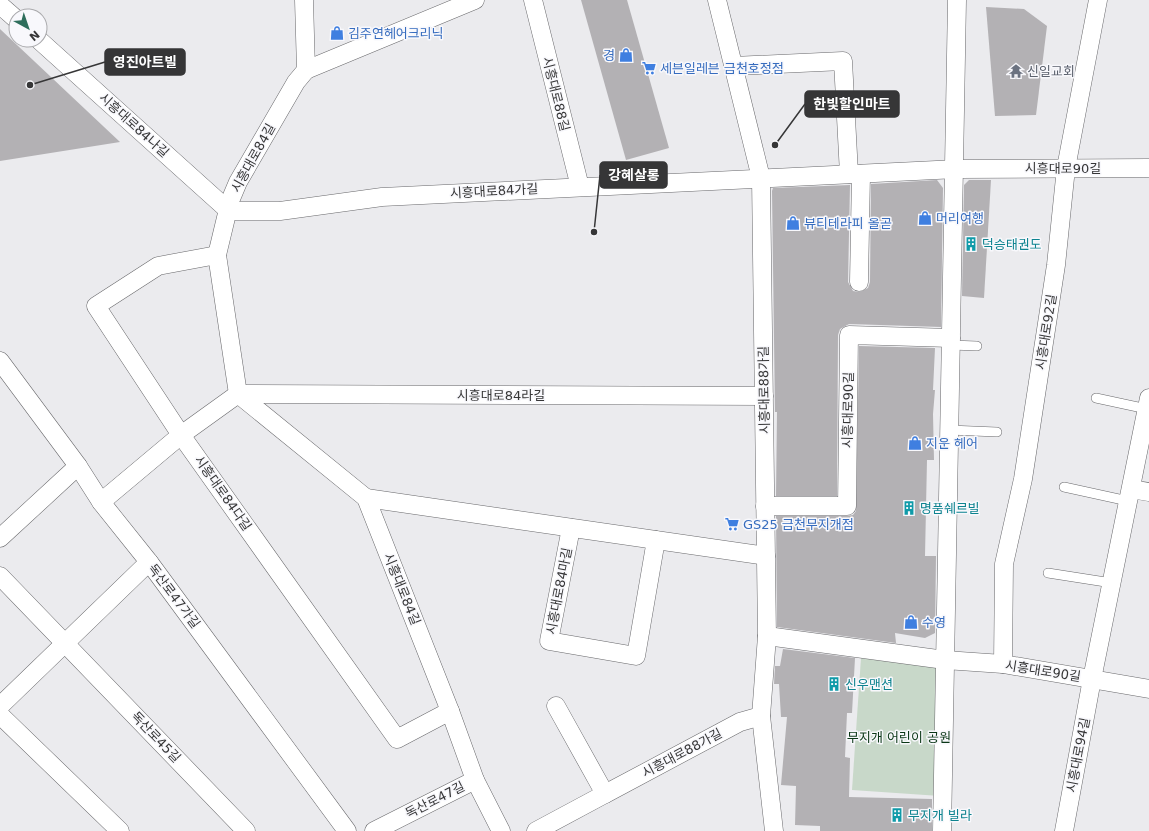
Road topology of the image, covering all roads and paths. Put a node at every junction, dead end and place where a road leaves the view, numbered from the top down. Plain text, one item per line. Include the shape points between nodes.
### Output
1 (304, 0) edge
2 (475, 0) edge
3 (533, 0) edge
4 (717, 0) edge
5 (957, 0) edge
6 (1098, 0) edge
7 (0, 5) edge
8 (8, 12) edge
9 (48, 48) edge
10 (734, 66) junction
11 (306, 70) junction
12 (1066, 168) junction
13 (1149, 168) edge
14 (954, 169) junction
15 (855, 174) junction
16 (761, 178) junction
17 (580, 187) junction
18 (229, 211) junction
19 (217, 255) junction
20 (859, 282) dead end
21 (951, 341) junction
22 (977, 346) dead end
23 (0, 361) edge
24 (238, 394) junction
25 (764, 396) junction
26 (1096, 398) dead end
27 (1148, 404) edge
28 (949, 430) junction
29 (997, 432) dead end
30 (181, 435) junction
31 (78, 466) junction
32 (1064, 487) dead end
33 (1149, 492) edge
34 (1129, 495) junction
35 (366, 498) junction
36 (101, 502) junction
37 (766, 506) junction
38 (571, 528) junction
39 (0, 538) edge
40 (656, 540) junction
41 (766, 556) junction
42 (149, 562) junction
43 (1048, 573) dead end
44 (0, 576) edge
45 (1112, 583) junction
46 (767, 636) junction
47 (66, 644) junction
48 (945, 660) junction
49 (1003, 664) junction
50 (1092, 679) junction
51 (1149, 689) edge
52 (0, 706) edge
53 (556, 706) dead end
54 (450, 711) junction
55 (0, 715) edge
56 (761, 716) junction
57 (475, 780) junction
58 (605, 794) junction
59 (120, 831) edge
60 (246, 831) edge
61 (348, 831) edge
62 (374, 831) edge
63 (500, 831) edge
64 (536, 831) edge
65 (773, 831) edge
66 (942, 831) edge
67 (1064, 831) edge

1 - 11 street
2 - 11 street
3 - 17 street, 시흥대로88길
4 - 10 street, 시흥대로88가길
5 - 14 street
6 - 12 street, 시흥대로92길
7 - 8 street
9 - 18 street, 시흥대로84나길
10 - 15 street via 843,61
10 - 16 street, 시흥대로88가길
11 - 18 street, 시흥대로84길 via 296,82 238,182 230,201
12 - 13 street, 시흥대로90길
12 - 14 street, 시흥대로90길
12 - 49 street, 시흥대로92길 via 1056,265 1041,367 1023,479 1004,564
14 - 15 street, 시흥대로90길
14 - 21 street
15 - 16 street, 시흥대로90길
15 - 20 street
16 - 17 street, 시흥대로84가길
16 - 25 street, 시흥대로88가길
17 - 18 street, 시흥대로84가길 via 382,197 280,211
18 - 19 street, 시흥대로84길
19 - 24 street, 시흥대로84길
19 - 30 street, 시흥대로84다길 via 158,266 96,306
21 - 22 lane, 시흥대로90길
21 - 28 street
21 - 37 street, 시흥대로90길 via 850,334 847,506
23 - 31 street, 독산로47가길
24 - 25 street, 시흥대로84라길
24 - 30 street
24 - 35 street, 시흥대로84길
25 - 37 street, 시흥대로88가길
26 - 27 lane, 시흥대로94길
27 - 34 street, 시흥대로94길
28 - 29 lane
28 - 48 street
30 - 36 street
30 - 54 street, 시흥대로84다길 via 397,739
31 - 36 street, 독산로47가길
31 - 39 street
32 - 34 lane
33 - 34 street
34 - 45 street, 시흥대로94길
35 - 38 street
35 - 54 street, 시흥대로84길
36 - 42 street, 독산로47가길
37 - 41 street, 시흥대로88가길
38 - 40 street
38 - 40 street, 시흥대로84마길 via 549,641 636,656
40 - 41 street
41 - 46 street, 시흥대로88가길
42 - 47 street
42 - 61 street, 독산로47가길
43 - 45 lane
44 - 47 street, 독산로45길
45 - 50 street, 시흥대로94길
46 - 48 street, 시흥대로90길
46 - 56 street, 시흥대로88가길
47 - 52 street
47 - 60 street, 독산로45길
48 - 49 street, 시흥대로90길
48 - 66 street
49 - 50 street, 시흥대로90길
50 - 51 street
50 - 67 street, 시흥대로94길
53 - 58 street
54 - 57 street, 시흥대로84길
55 - 59 street
56 - 58 street, 시흥대로88가길 via 740,722
56 - 65 street, 시흥대로88가길
57 - 62 street, 독산로47길
57 - 63 street, 시흥대로84길
58 - 64 street

